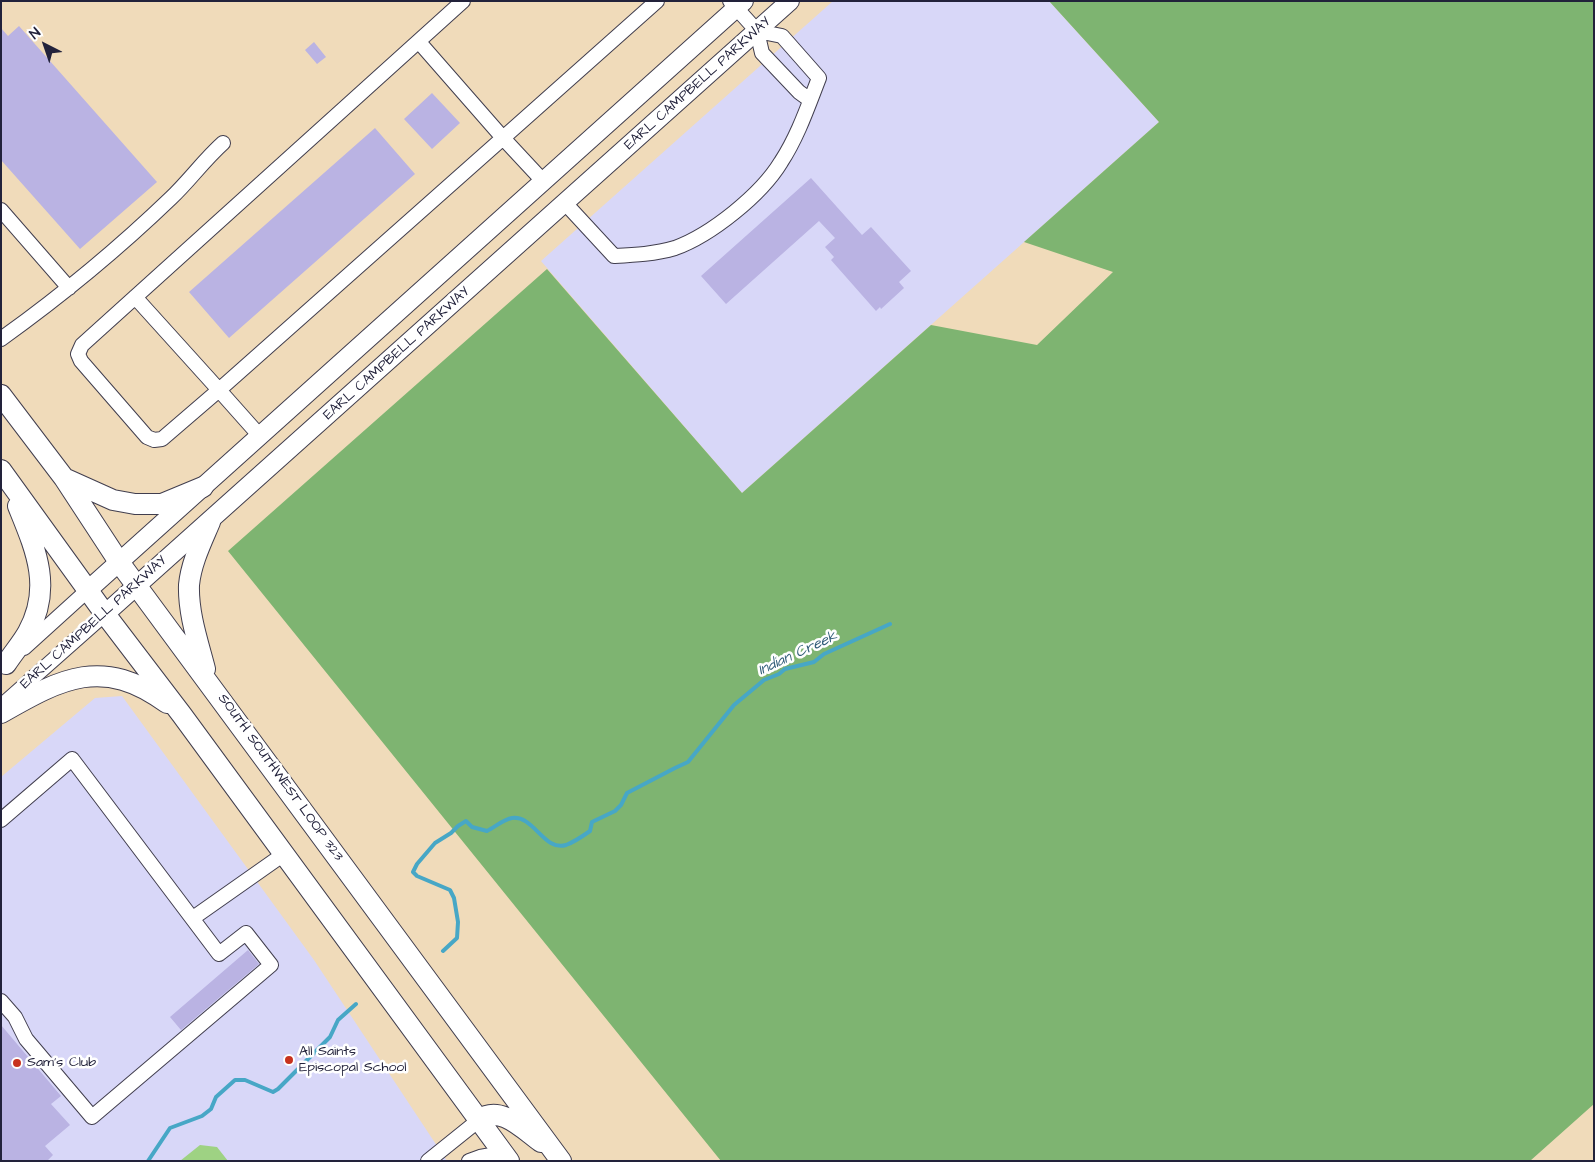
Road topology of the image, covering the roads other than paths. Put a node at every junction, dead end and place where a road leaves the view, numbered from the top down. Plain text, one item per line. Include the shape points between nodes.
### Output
1 (463, 1) edge
2 (657, 1) edge
3 (790, 1) edge
4 (737, 4) edge
5 (757, 32) junction
6 (419, 42) junction
7 (810, 100) junction
8 (504, 138) junction
9 (223, 143) dead end
10 (543, 181) junction
11 (565, 203) junction
12 (1, 210) edge
13 (70, 288) junction
14 (136, 297) junction
15 (1, 339) edge
16 (219, 390) junction
17 (1, 395) edge
18 (260, 435) junction
19 (4, 474) edge
20 (64, 478) junction
21 (203, 486) junction
22 (210, 522) junction
23 (119, 562) junction
24 (137, 585) junction
25 (88, 590) junction
26 (105, 614) junction
27 (4, 666) edge
28 (208, 681) junction
29 (1, 706) edge
30 (1, 713) edge
31 (182, 715) junction
32 (1, 820) edge
33 (284, 854) junction
34 (193, 918) junction
35 (1, 1001) edge
36 (479, 1120) junction
37 (558, 1156) edge
38 (506, 1157) edge
39 (428, 1161) edge
40 (469, 1161) edge

1 - 6 street
2 - 8 street
3 - 5 main road, EARL CAMPBELL PARKWAY
4 - 5 street
4 - 10 main road, EARL CAMPBELL PARKWAY
5 - 7 street via 762,53
5 - 7 street via 782,36 819,78
5 - 11 main road, EARL CAMPBELL PARKWAY
6 - 8 street
6 - 14 street
7 - 11 street via 781,163 762,187 726,219 675,248 614,256
8 - 10 street
8 - 16 street
9 - 13 street via 171,198
10 - 18 main road, EARL CAMPBELL PARKWAY
11 - 22 main road, EARL CAMPBELL PARKWAY
12 - 13 street
13 - 15 street
14 - 16 street
14 - 16 street via 82,345 78,354 147,437 162,439
16 - 18 street
17 - 20 highway, SOUTH SOUTHWEST LOOP 323
18 - 21 main road, EARL CAMPBELL PARKWAY
19 - 25 highway
19 - 27 highway via 36,552 40,582 33,621
20 - 21 highway via 112,500 135,504 162,504
20 - 23 highway, SOUTH SOUTHWEST LOOP 323
21 - 23 main road, EARL CAMPBELL PARKWAY
22 - 24 main road, EARL CAMPBELL PARKWAY
22 - 28 highway via 189,584 190,608
23 - 24 highway, SOUTH SOUTHWEST LOOP 323
23 - 25 main road, EARL CAMPBELL PARKWAY
24 - 26 main road, EARL CAMPBELL PARKWAY
24 - 28 highway, SOUTH SOUTHWEST LOOP 323
25 - 26 highway
25 - 27 street, EARL CAMPBELL PARKWAY
26 - 29 street, EARL CAMPBELL PARKWAY
26 - 31 highway
28 - 37 highway, SOUTH SOUTHWEST LOOP 323
30 - 31 highway via 50,686 90,676 136,685
31 - 33 highway
32 - 34 street via 72,759
33 - 34 street
33 - 36 highway
34 - 35 street via 219,954 246,933 271,965 92,1117 26,1039 16,1018
36 - 37 highway via 490,1114 502,1116
36 - 38 highway
36 - 39 street
38 - 40 street via 480,1157

